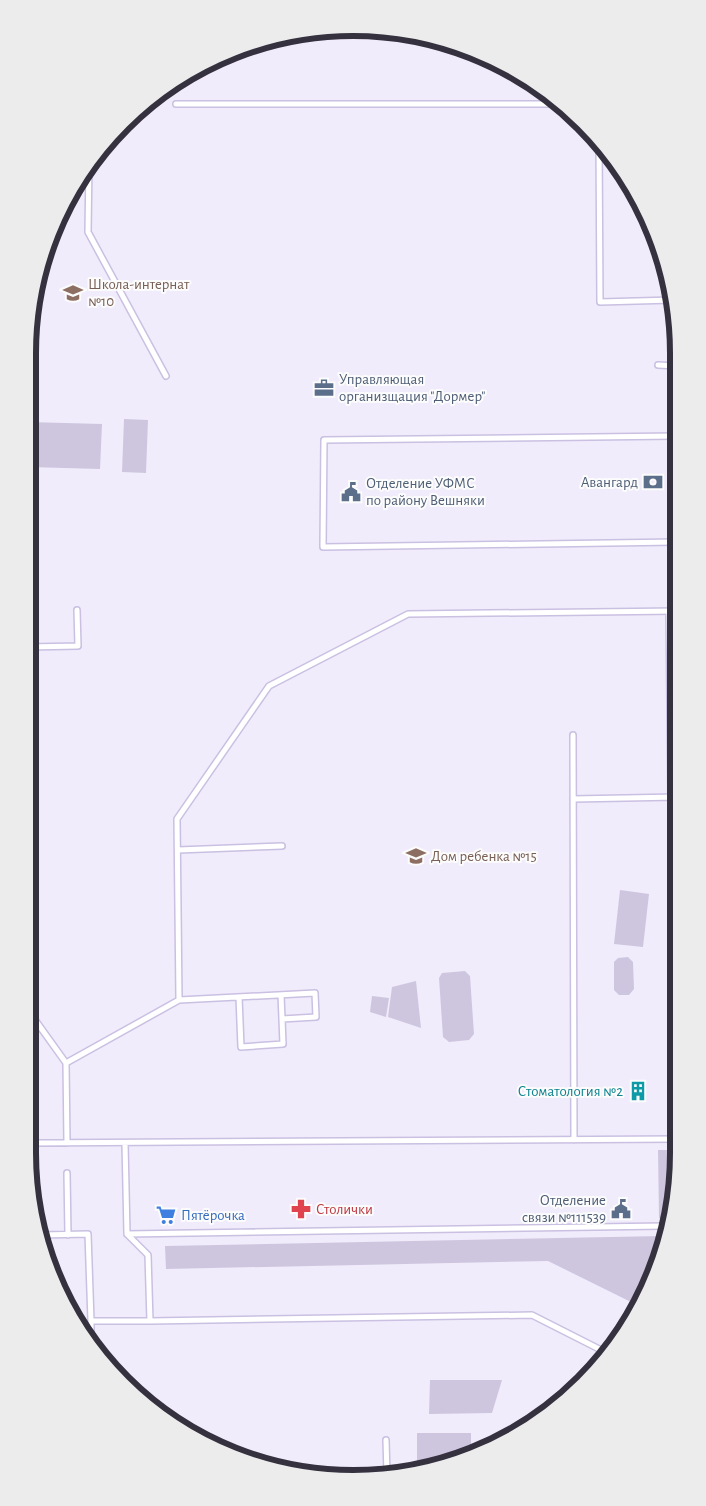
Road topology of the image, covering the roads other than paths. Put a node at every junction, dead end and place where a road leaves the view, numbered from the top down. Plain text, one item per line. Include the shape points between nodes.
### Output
1 (176, 104) dead end
2 (548, 104) edge
3 (599, 154) edge
4 (89, 179) edge
5 (665, 300) edge
6 (658, 365) dead end
7 (670, 366) edge
8 (166, 376) dead end
9 (670, 436) edge
10 (670, 542) edge
11 (77, 610) dead end
12 (669, 611) joint
13 (670, 642) edge
14 (36, 647) edge
15 (573, 735) dead end
16 (670, 797) edge
17 (573, 799) junction
18 (282, 846) dead end
19 (178, 850) junction
20 (281, 995) junction
21 (238, 997) junction
22 (179, 1000) junction
23 (282, 1019) junction
24 (36, 1021) edge
25 (66, 1063) junction
26 (670, 1139) edge
27 (574, 1140) junction
28 (36, 1143) edge
29 (67, 1143) junction
30 (125, 1143) junction
31 (67, 1174) dead end
32 (661, 1226) edge
33 (127, 1234) junction
34 (47, 1235) edge
35 (68, 1235) junction
36 (91, 1321) junction
37 (150, 1321) junction
38 (91, 1330) edge
39 (601, 1350) edge
40 (386, 1440) dead end
41 (387, 1468) edge

1 - 2 lane
3 - 5 lane via 600,302
4 - 8 lane via 88,232
6 - 7 lane
9 - 10 lane via 324,440 323,547
11 - 14 lane via 78,646
12 - 13 lane
12 - 19 lane via 408,614 269,686 177,820
15 - 17 lane
16 - 17 lane
17 - 27 lane
18 - 19 lane
19 - 22 lane
20 - 21 lane
20 - 23 lane
20 - 23 lane via 315,993 316,1017
21 - 22 lane
21 - 23 lane via 241,1047 283,1044
22 - 25 lane
24 - 25 lane
25 - 29 lane
26 - 27 lane
27 - 30 lane
28 - 29 lane
29 - 30 lane
30 - 33 lane
31 - 35 lane
32 - 33 lane
33 - 37 lane via 148,1255
34 - 35 lane
35 - 36 lane via 88,1234
36 - 37 lane
36 - 38 lane
37 - 39 lane via 532,1315
40 - 41 lane

